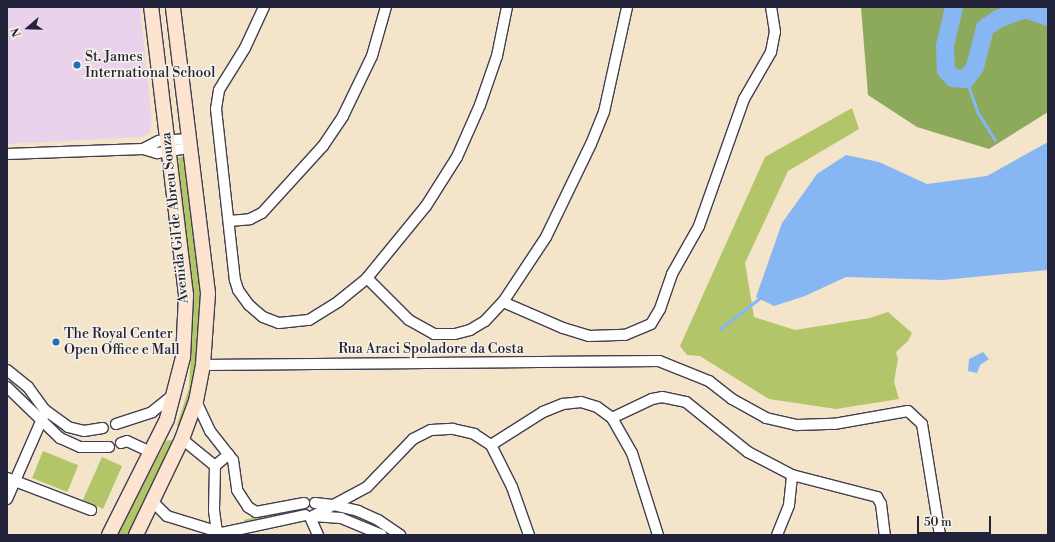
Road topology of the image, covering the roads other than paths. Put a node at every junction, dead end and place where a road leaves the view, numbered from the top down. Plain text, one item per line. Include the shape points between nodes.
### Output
1 (151, 7) edge
2 (173, 7) edge
3 (264, 7) edge
4 (386, 7) edge
5 (507, 7) edge
6 (627, 7) edge
7 (771, 7) edge
8 (190, 144) junction
9 (168, 146) junction
10 (7, 154) edge
11 (229, 221) junction
12 (367, 278) junction
13 (503, 302) junction
14 (203, 365) junction
15 (7, 370) edge
16 (7, 387) edge
17 (174, 394) junction
18 (196, 401) junction
19 (45, 410) junction
20 (612, 418) junction
21 (41, 422) junction
22 (116, 424) dead end
23 (103, 428) dead end
24 (182, 439) junction
25 (121, 443) dead end
26 (491, 445) junction
27 (109, 447) dead end
28 (151, 452) junction
29 (229, 454) junction
30 (215, 466) junction
31 (792, 476) junction
32 (11, 480) edge
33 (7, 500) edge
34 (153, 502) junction
35 (304, 503) junction
36 (315, 503) junction
37 (333, 505) junction
38 (91, 510) dead end
39 (309, 516) junction
40 (218, 532) junction
41 (109, 535) edge
42 (136, 535) edge
43 (318, 535) edge
44 (382, 535) edge
45 (400, 535) edge
46 (529, 535) edge
47 (658, 535) edge
48 (777, 535) edge
49 (885, 535) edge
50 (940, 535) edge

1 - 9 street, Avenida Gil de Abreu Souza
2 - 8 street, Avenida Gil de Abreu Souza
3 - 11 street via 216,100
4 - 11 street via 372,56 346,110 323,146 262,212 250,219
5 - 12 street via 491,79 457,157 426,206
6 - 13 street via 604,112 592,144 546,237
7 - 13 street via 775,32 771,52 744,99 699,226 672,274 660,309 651,324 625,335 589,336 563,328
8 - 9 street
8 - 14 street, Avenida Gil de Abreu Souza via 208,292
9 - 10 street via 153,143 143,149
9 - 17 street, Avenida Gil de Abreu Souza via 186,295 183,357
11 - 12 street via 235,280 243,298 269,320 279,323 309,320 332,307
12 - 13 street via 409,320 434,334 455,334 470,330 485,321
14 - 18 street, Avenida Gil de Abreu Souza
14 - 50 street, Rua Araci Spoladore da Costa via 659,361 709,381 732,399 766,418 797,425 834,424 908,411 922,424
15 - 19 street via 28,387
16 - 21 street via 22,398
17 - 22 street via 146,415
17 - 24 street via 178,406 174,428
17 - 28 street, Avenida Gil de Abreu Souza via 166,420
18 - 24 street, Avenida Gil de Abreu Souza
18 - 29 street via 210,432
19 - 21 street
19 - 23 street via 74,429 89,431
20 - 26 street via 589,403 563,404 543,412
20 - 31 street via 652,399 675,399 697,410 748,452
20 - 47 street via 632,453
21 - 27 street via 60,438 80,447
21 - 32 street
24 - 30 street
24 - 34 street, Avenida Gil de Abreu Souza
25 - 28 street via 127,441
26 - 37 street via 474,434 453,429 421,434 404,446 367,487
26 - 46 street via 512,487
28 - 41 street, Avenida Gil de Abreu Souza
29 - 30 street
29 - 35 street via 234,463 237,490 252,510 256,512
30 - 40 street via 214,510
31 - 48 street via 788,505
31 - 49 street via 878,497
32 - 33 street
32 - 38 street
34 - 40 street via 167,516
34 - 42 street, Avenida Gil de Abreu Souza
35 - 36 street
35 - 39 street via 302,508
36 - 37 street
36 - 39 street via 318,510
37 - 39 street
37 - 45 street via 371,516
39 - 40 street
39 - 43 street
39 - 44 street via 340,518

